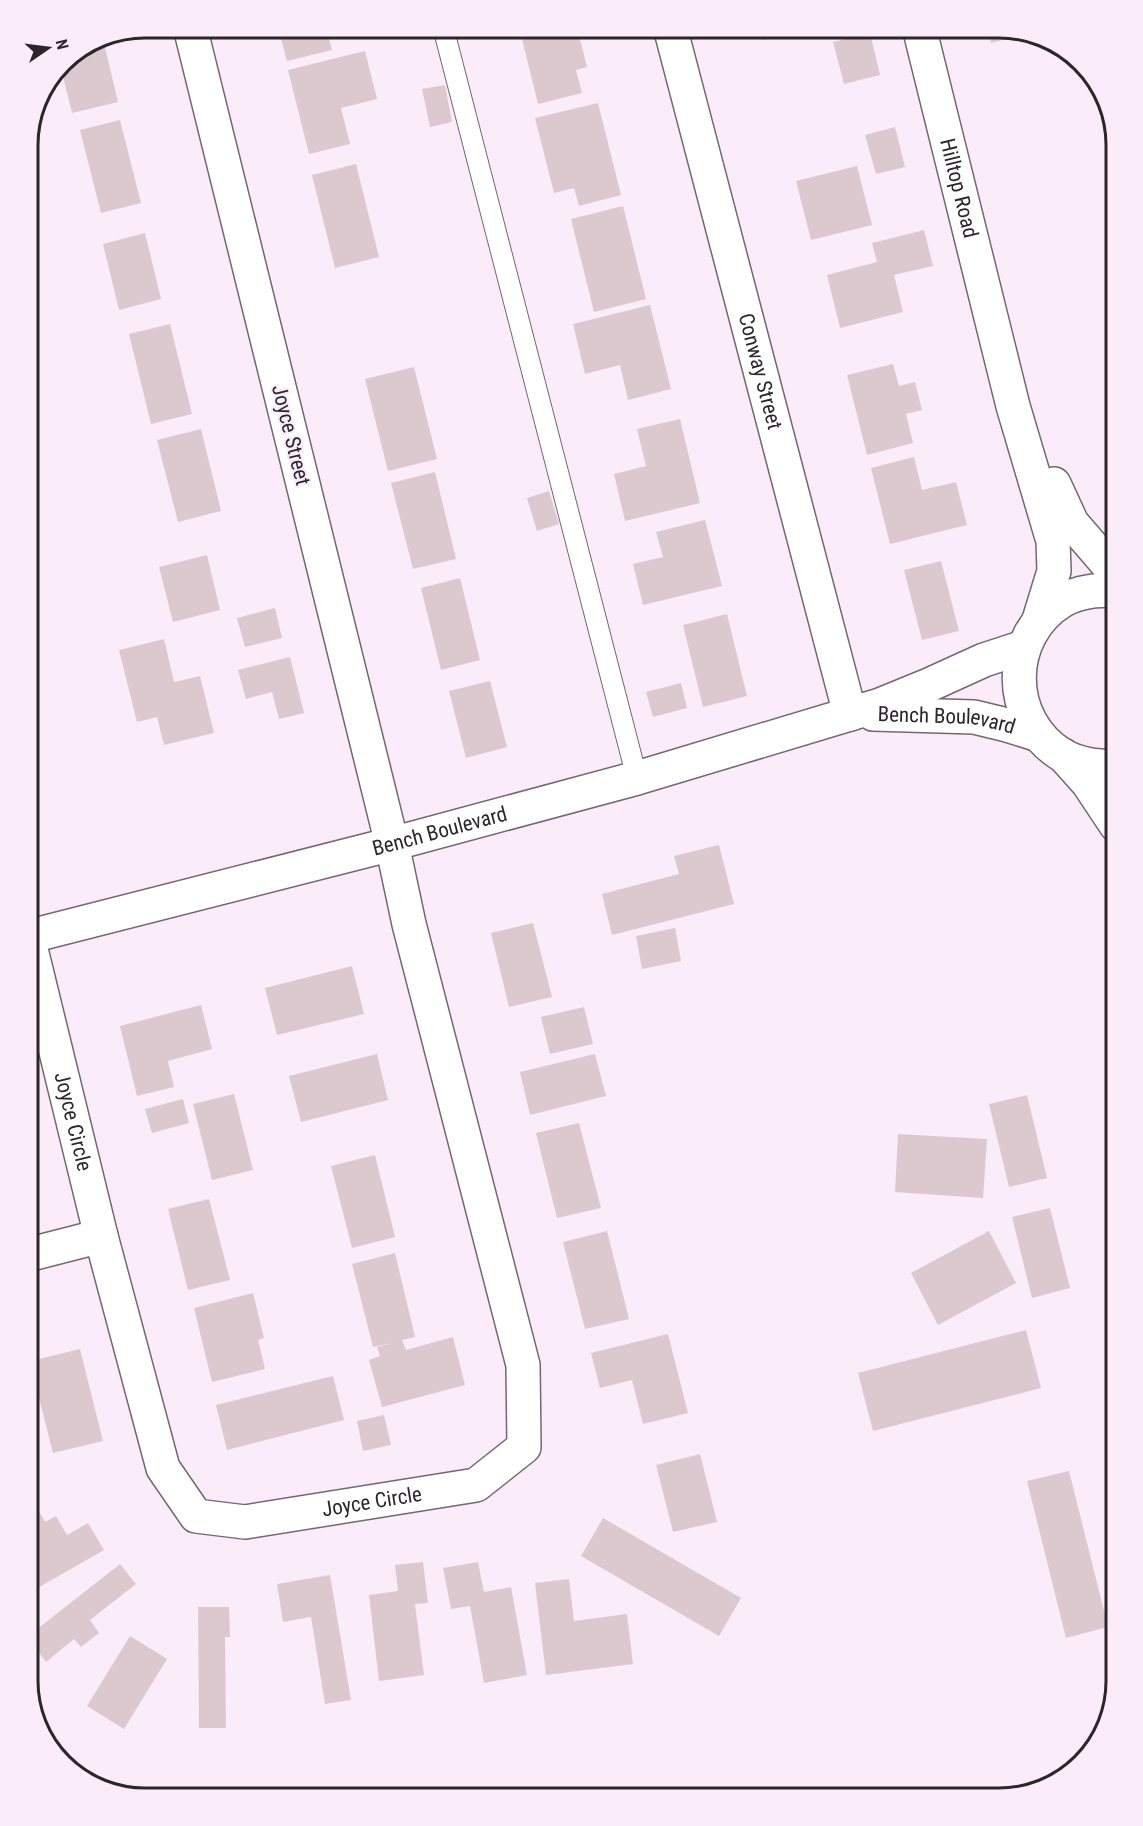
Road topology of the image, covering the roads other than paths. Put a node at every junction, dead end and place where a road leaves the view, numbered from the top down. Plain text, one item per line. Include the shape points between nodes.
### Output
1 (193, 38) edge
2 (446, 38) edge
3 (673, 38) edge
4 (922, 38) edge
5 (999, 349) junction
6 (1106, 562) edge
7 (1106, 590) edge
8 (1031, 634) junction
9 (850, 714) junction
10 (1051, 745) junction
11 (1106, 767) edge
12 (637, 778) junction
13 (1106, 810) edge
14 (392, 844) junction
15 (38, 934) edge
16 (38, 978) edge
17 (101, 1236) junction
18 (38, 1252) edge

1 - 14 street, Joyce Street
2 - 12 lane
3 - 9 street, Conway Street
4 - 5 street, Hilltop Road
5 - 6 street, Hilltop Road via 1044,465 1072,523
5 - 8 street, Hilltop Road via 1053,542 1054,571
7 - 8 street via 1092,590 1063,600
8 - 9 street, Bench Boulevard via 929,685
8 - 10 street, Hilltop Road via 1018,678 1024,708
9 - 10 street, Bench Boulevard via 974,717 1007,725
9 - 12 street, Bench Boulevard
10 - 11 street, Bench Boulevard via 1088,766
10 - 13 street, Hilltop Road via 1088,783
12 - 14 street, Bench Boulevard
14 - 15 street, Bench Boulevard
14 - 17 street, Joyce Circle via 411,935 523,1365 524,1447 476,1485 245,1522 196,1516 163,1468
16 - 17 street, Joyce Circle
17 - 18 street

